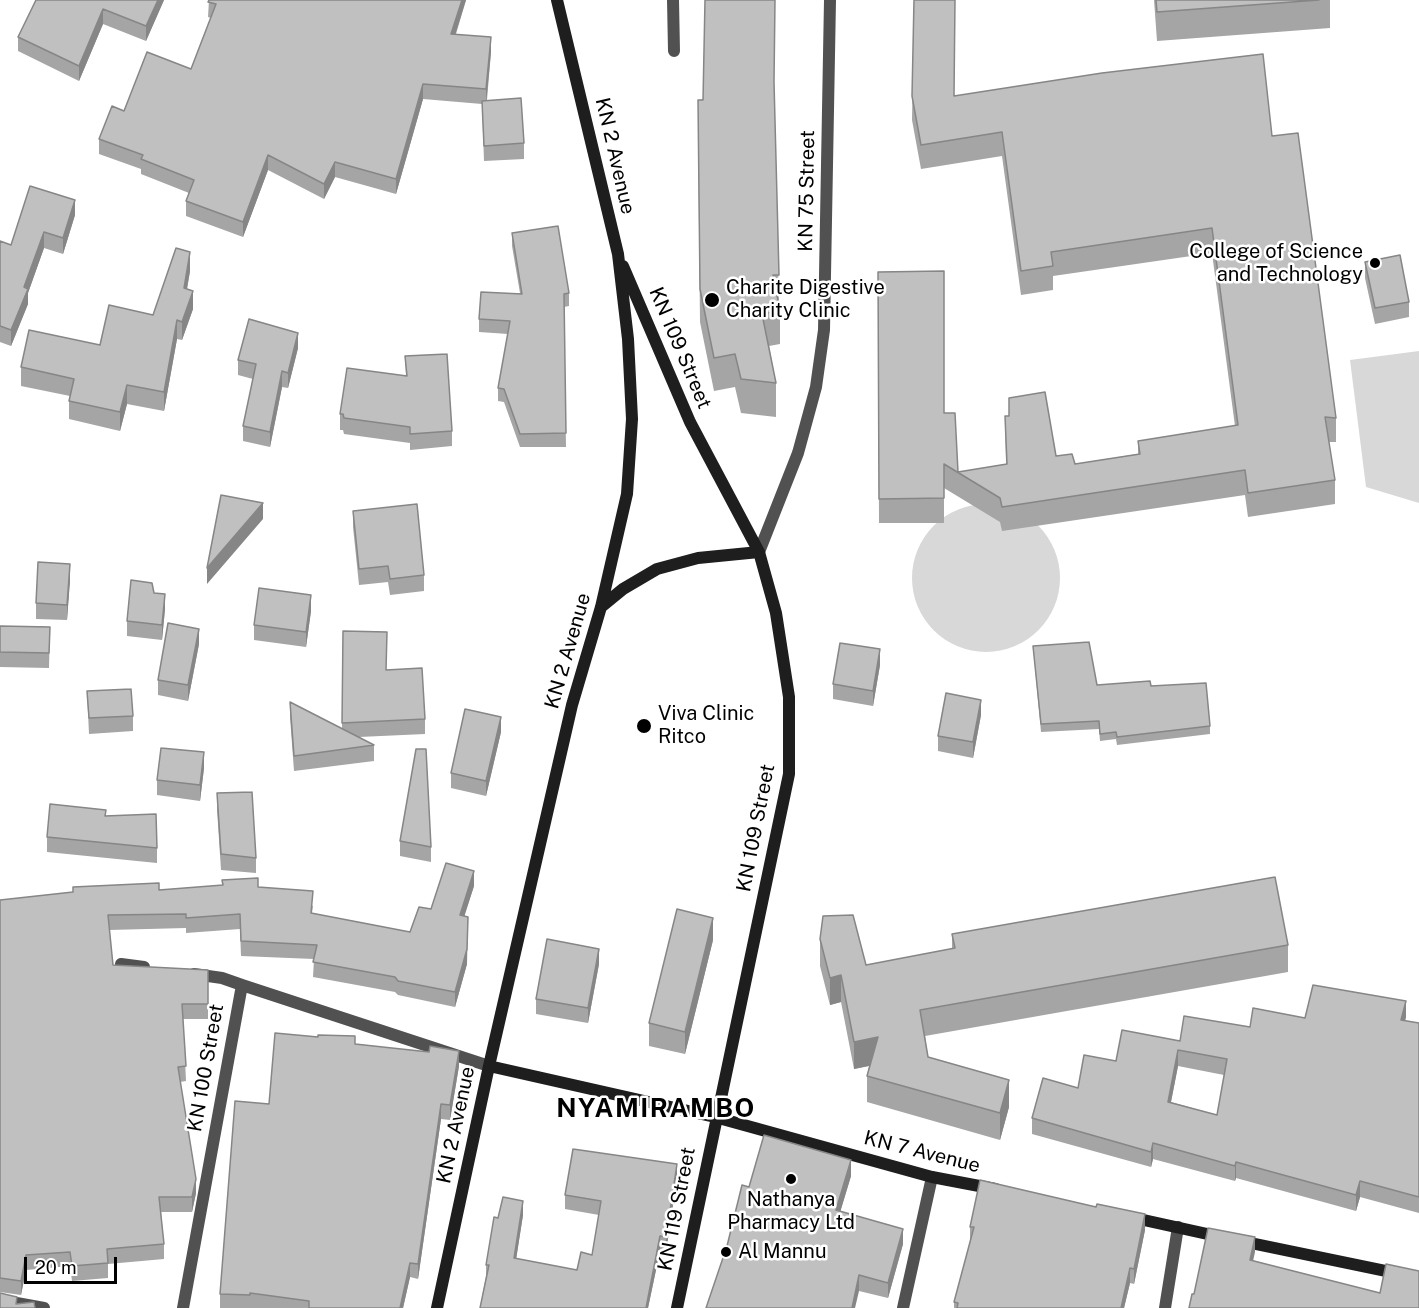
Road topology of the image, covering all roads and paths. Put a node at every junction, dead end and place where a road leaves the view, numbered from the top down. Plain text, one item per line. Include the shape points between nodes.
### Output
1 (557, 0) edge
2 (674, 0) edge
3 (830, 0) edge
4 (674, 51) dead end
5 (618, 254) junction
6 (759, 552) junction
7 (602, 607) junction
8 (121, 964) edge
9 (162, 969) edge
10 (182, 972) edge
11 (242, 985) junction
12 (489, 1066) junction
13 (715, 1117) junction
14 (932, 1176) junction
15 (1002, 1191) edge
16 (1119, 1215) edge
17 (1178, 1227) junction
18 (1419, 1278) edge
19 (0, 1300) edge
20 (44, 1308) edge
21 (183, 1308) edge
22 (437, 1308) edge
23 (677, 1308) edge
24 (903, 1308) edge
25 (1165, 1308) edge

1 - 5 main road, KN 2 Avenue
2 - 4 street
3 - 6 street, KN 75 Street via 824,330 816,387 798,453
5 - 6 main road, KN 109 Street via 690,422
5 - 7 main road, KN 2 Avenue via 632,419 627,494
6 - 7 main road via 698,558 657,569 623,588
6 - 13 main road, KN 109 Street via 776,613 789,697 789,774
7 - 12 main road, KN 2 Avenue via 572,705
8 - 9 street
10 - 11 street
11 - 12 street, KN 100 Street
11 - 21 street, KN 100 Street
12 - 13 main road, KN 7 Avenue
12 - 22 main road, KN 2 Avenue
13 - 14 main road, KN 7 Avenue
13 - 23 main road, KN 119 Street
14 - 15 main road, KN 7 Avenue
14 - 24 street
16 - 17 main road
17 - 18 main road
17 - 25 street
19 - 20 street

